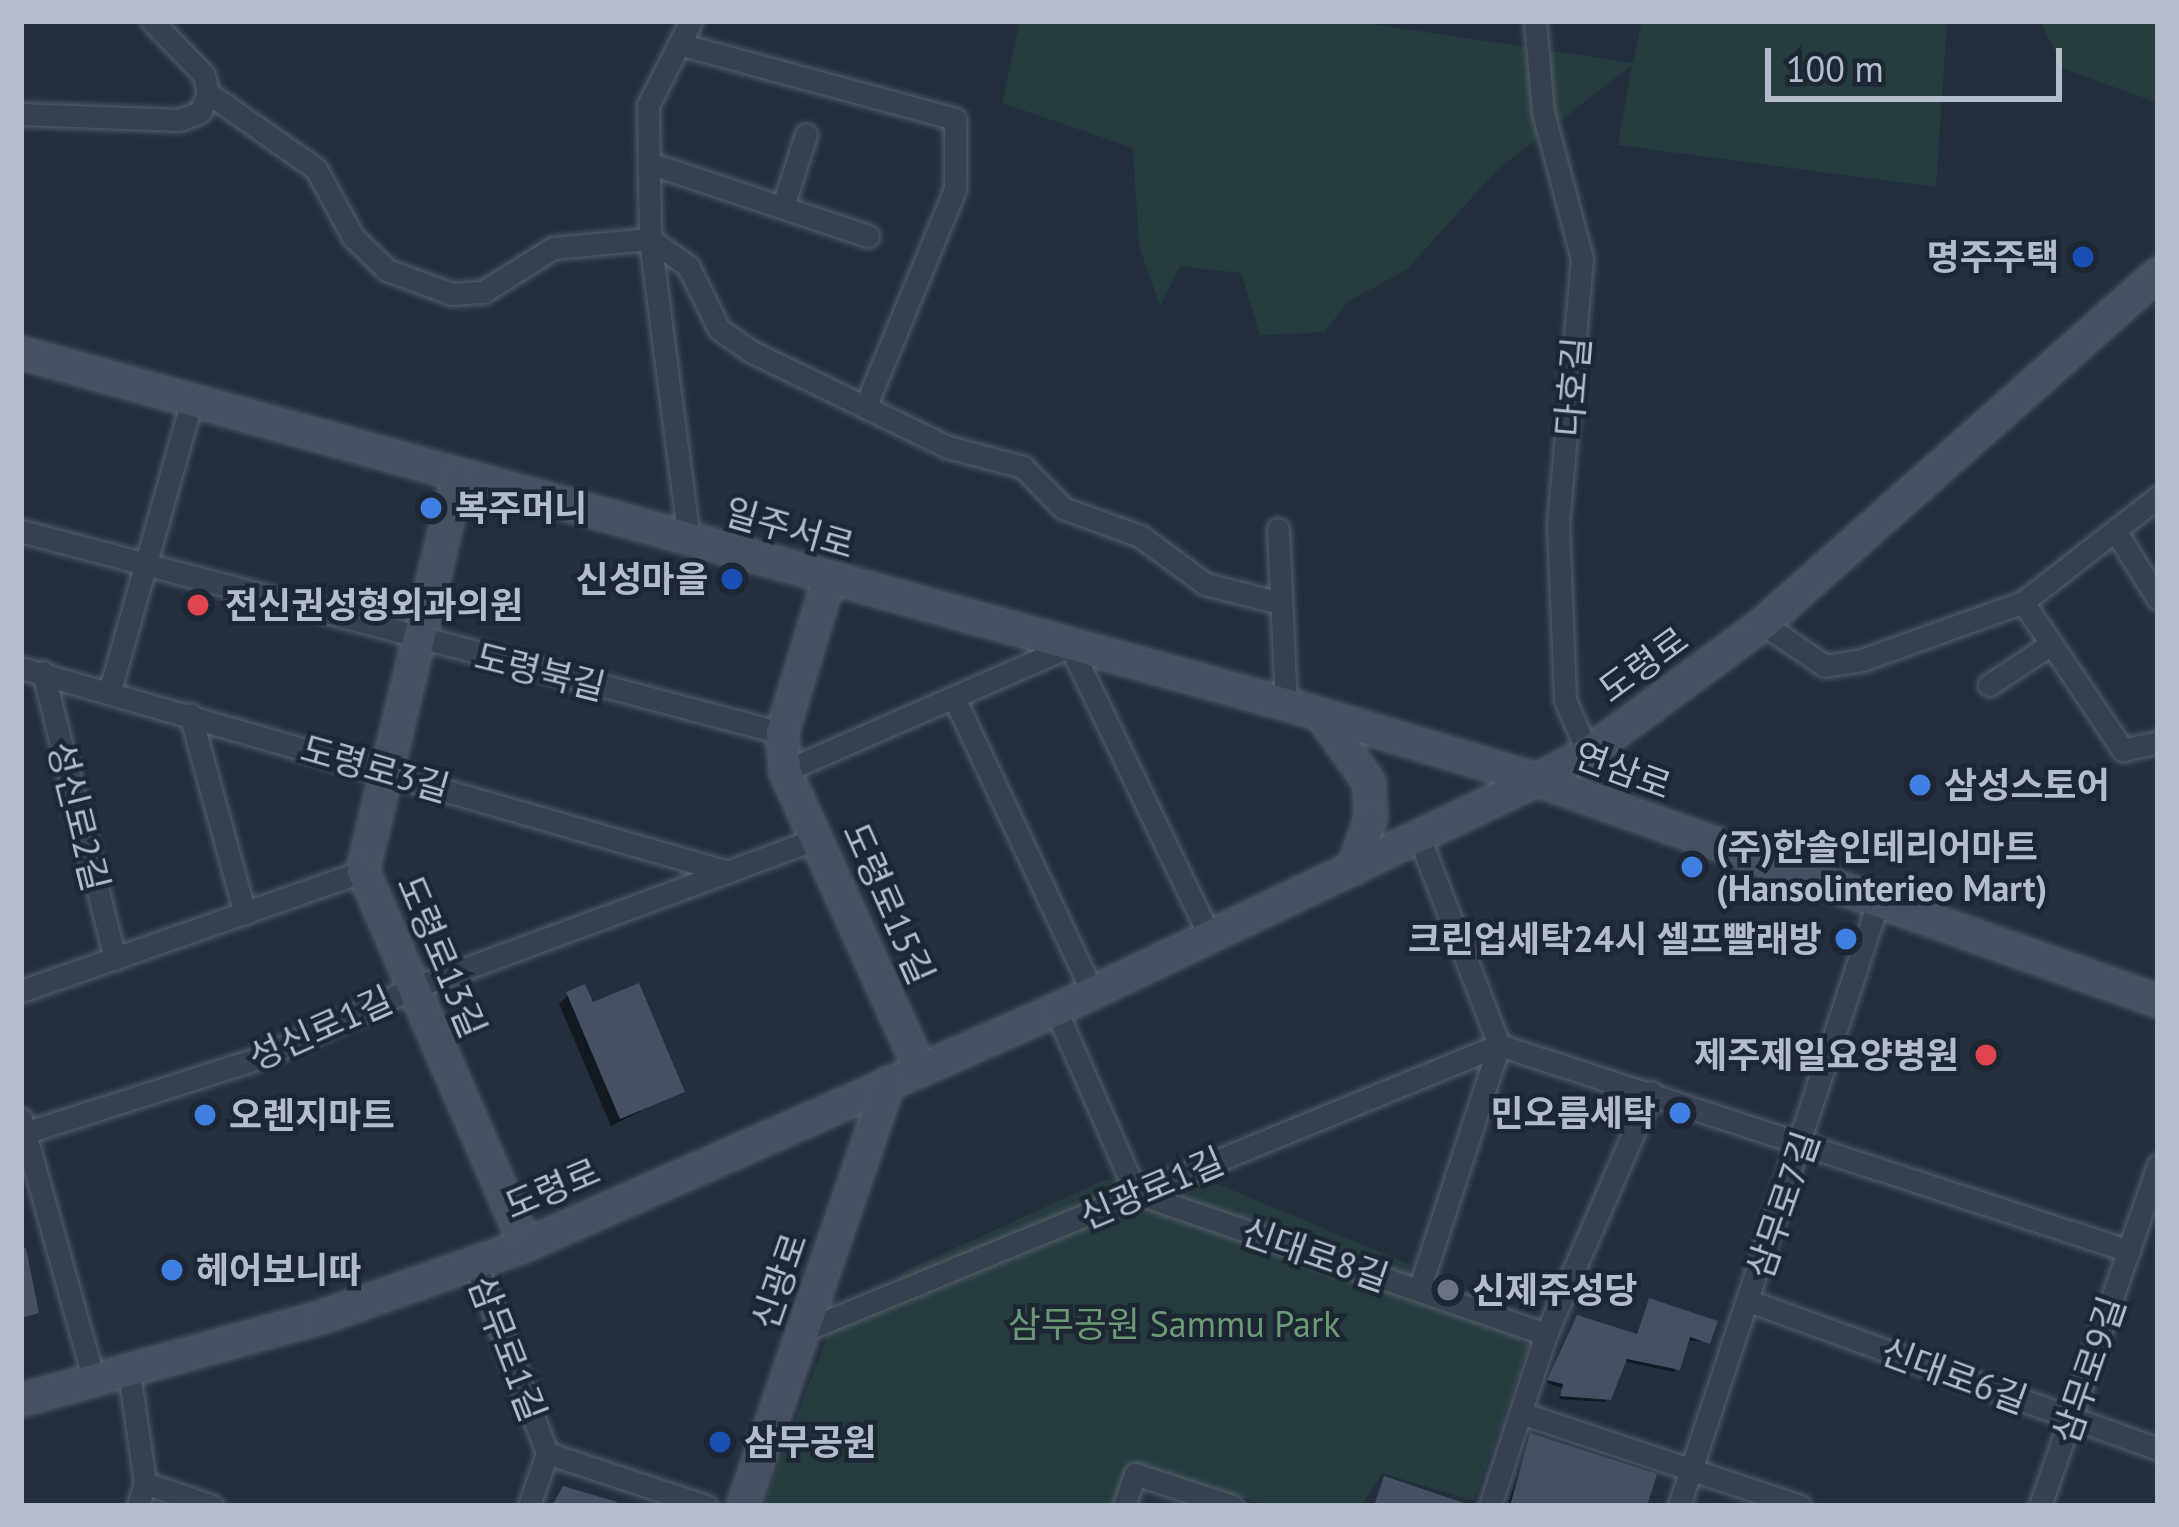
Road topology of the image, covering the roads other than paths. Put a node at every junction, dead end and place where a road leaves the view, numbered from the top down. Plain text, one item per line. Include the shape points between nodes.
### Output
1 (152, 21) edge
2 (691, 21) edge
3 (1535, 21) edge
4 (679, 44) junction
5 (208, 93) junction
6 (21, 114) edge
7 (806, 134) dead end
8 (649, 163) junction
9 (784, 203) junction
10 (868, 236) dead end
11 (650, 238) junction
12 (2158, 274) edge
13 (21, 353) edge
14 (192, 401) junction
15 (866, 407) junction
16 (458, 477) junction
17 (2158, 497) edge
18 (1278, 529) dead end
19 (21, 531) edge
20 (2116, 532) junction
21 (689, 540) junction
22 (145, 567) junction
23 (829, 579) junction
24 (2157, 596) edge
25 (2023, 602) junction
26 (1280, 603) junction
27 (1763, 624) junction
28 (417, 640) junction
29 (2051, 644) junction
30 (1070, 646) junction
31 (32, 670) edge
32 (1989, 685) dead end
33 (110, 690) junction
34 (955, 700) junction
35 (1286, 704) junction
36 (190, 714) junction
37 (1320, 714) junction
38 (782, 733) junction
39 (2158, 742) edge
40 (1588, 753) junction
41 (382, 771) junction
42 (784, 772) junction
43 (1537, 780) junction
44 (818, 838) junction
45 (1420, 839) junction
46 (1353, 869) junction
47 (363, 871) junction
48 (728, 872) junction
49 (1879, 902) junction
50 (245, 914) junction
51 (1208, 933) junction
52 (115, 959) junction
53 (413, 988) junction
54 (21, 991) edge
55 (1094, 993) junction
56 (2158, 1000) edge
57 (1056, 1010) junction
58 (1499, 1045) junction
59 (920, 1068) junction
60 (889, 1082) junction
61 (1651, 1092) junction
62 (23, 1128) edge
63 (1805, 1140) junction
64 (2158, 1165) edge
65 (1136, 1193) junction
66 (526, 1245) junction
67 (2129, 1251) junction
68 (473, 1258) junction
69 (1419, 1290) junction
70 (1749, 1301) junction
71 (803, 1330) junction
72 (1546, 1334) junction
73 (129, 1373) junction
74 (94, 1380) junction
75 (21, 1400) edge
76 (1521, 1413) junction
77 (2071, 1418) junction
78 (2158, 1449) edge
79 (548, 1453) junction
80 (1692, 1468) junction
81 (145, 1483) junction
82 (138, 1506) edge
83 (212, 1506) edge
84 (529, 1506) edge
85 (706, 1506) edge
86 (743, 1506) edge
87 (1124, 1506) edge
88 (1232, 1506) edge
89 (1490, 1506) edge
90 (1679, 1506) edge
91 (1800, 1506) edge
92 (2040, 1506) edge

1 - 5 street via 204,76
2 - 4 street
3 - 40 street, 다호길 via 1543,112 1582,259 1558,524 1565,700
4 - 8 street via 648,106
4 - 15 street via 955,119 956,189
5 - 6 street via 200,112 179,120
5 - 11 street via 316,169 353,237 386,270 452,294 483,292 554,248
7 - 9 street
8 - 9 street
8 - 11 street
9 - 10 street
11 - 15 street via 688,266 719,329
11 - 21 street
12 - 27 main road, 도령로
13 - 14 main road, 일주서로
14 - 16 main road, 일주서로
14 - 22 street
15 - 26 street via 949,447 1023,467 1063,508 1140,536 1205,584
16 - 21 main road, 일주서로
16 - 28 main road, 도령로13길
17 - 20 street
18 - 26 street
19 - 22 street, 도령북길
20 - 24 street
20 - 25 street
21 - 23 main road, 일주서로
22 - 28 street, 도령북길
22 - 33 street
23 - 30 main road, 일주서로
23 - 38 main road, 도령로15길
25 - 27 street via 1862,661 1825,666
25 - 29 street
26 - 35 street
27 - 40 main road, 도령로
28 - 38 street, 도령북길
28 - 41 main road, 도령로13길
29 - 32 street
29 - 39 street via 2123,750
30 - 34 street
30 - 35 main road, 일주서로
30 - 51 street
31 - 33 street, 도령로3길
31 - 52 street, 성신로2길
33 - 36 street, 도령로3길
34 - 42 street
34 - 55 street
35 - 37 main road, 일주서로
36 - 41 street, 도령로3길
36 - 50 street
37 - 43 main road, 일주서로
37 - 46 main road via 1370,782 1371,817
38 - 42 main road, 도령로15길
40 - 43 main road, 도령로
41 - 47 main road, 도령로13길
41 - 48 street, 도령로3길
42 - 44 main road, 도령로15길
43 - 45 main road, 도령로
43 - 49 main road, 연삼로
44 - 48 street, 성신로1길
44 - 59 main road, 도령로15길
45 - 46 main road, 도령로
45 - 58 street
46 - 51 main road, 도령로
47 - 50 street
47 - 53 main road, 도령로13길
48 - 53 street, 성신로1길
49 - 56 main road, 연삼로
49 - 63 street, 삼무로7길
50 - 52 street
51 - 55 main road, 도령로
52 - 54 street
53 - 62 street, 성신로1길 via 259,1058
53 - 66 main road, 도령로13길
55 - 57 main road, 도령로
57 - 59 main road, 도령로
57 - 65 street
58 - 61 street
58 - 65 street, 신광로1길
58 - 69 street
59 - 60 main road, 도령로
60 - 66 main road, 도령로
60 - 71 main road, 신광로
61 - 63 street
61 - 72 street
62 - 74 street
63 - 67 street
63 - 70 street, 삼무로7길
64 - 67 street, 삼무로9길
65 - 69 street, 신대로8길
65 - 71 street, 신광로1길 via 880,1306
66 - 68 main road, 도령로
67 - 77 street, 삼무로9길
68 - 73 main road, 도령로 via 322,1317
68 - 79 street, 삼무로1길
69 - 72 street, 신대로8길
70 - 77 street, 신대로6길
70 - 80 street, 삼무로7길
71 - 86 main road, 신광로
72 - 76 street
73 - 74 main road, 도령로
73 - 81 street
74 - 75 main road, 도령로
76 - 80 street
76 - 89 street
77 - 78 street, 신대로6길
77 - 92 street, 삼무로9길
79 - 84 street, 삼무로1길
79 - 85 street
80 - 90 street, 삼무로7길
80 - 91 street
81 - 82 street
81 - 83 street
87 - 88 street via 1135,1474

